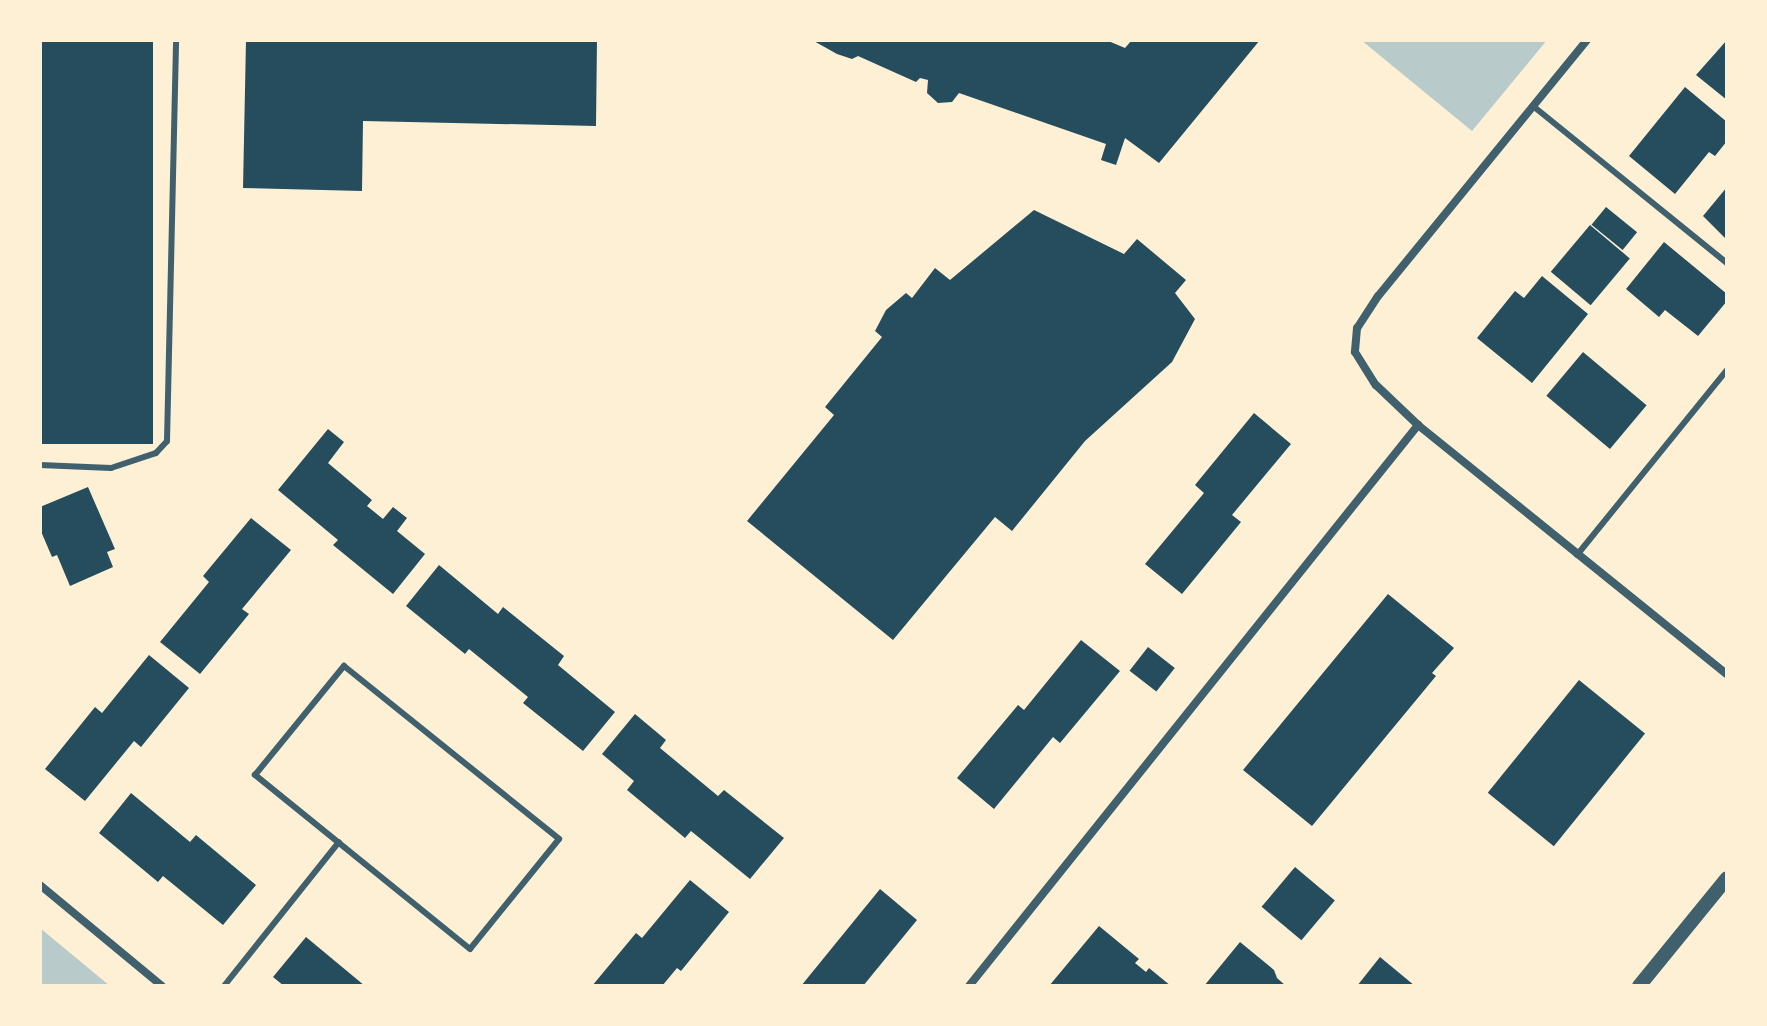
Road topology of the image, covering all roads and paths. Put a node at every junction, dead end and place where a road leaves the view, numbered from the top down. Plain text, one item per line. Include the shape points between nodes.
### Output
1 (176, 40) edge
2 (1587, 40) edge
3 (1533, 106) junction
4 (1727, 263) edge
5 (1727, 370) edge
6 (1418, 425) junction
7 (40, 465) edge
8 (1577, 555) junction
9 (1727, 674) edge
10 (339, 842) junction
11 (1727, 878) edge
12 (40, 885) edge
13 (162, 986) edge
14 (224, 986) edge
15 (969, 986) edge
16 (1639, 986) edge

1 - 7 lane via 167,441 156,453 111,468
2 - 3 street
3 - 4 lane
3 - 6 street via 1357,328 1355,352 1376,385
5 - 8 lane
6 - 8 street
6 - 15 street
8 - 9 street
10 - 10 lane via 470,949 559,839 344,666 255,775
10 - 14 lane
11 - 16 street
12 - 13 street

